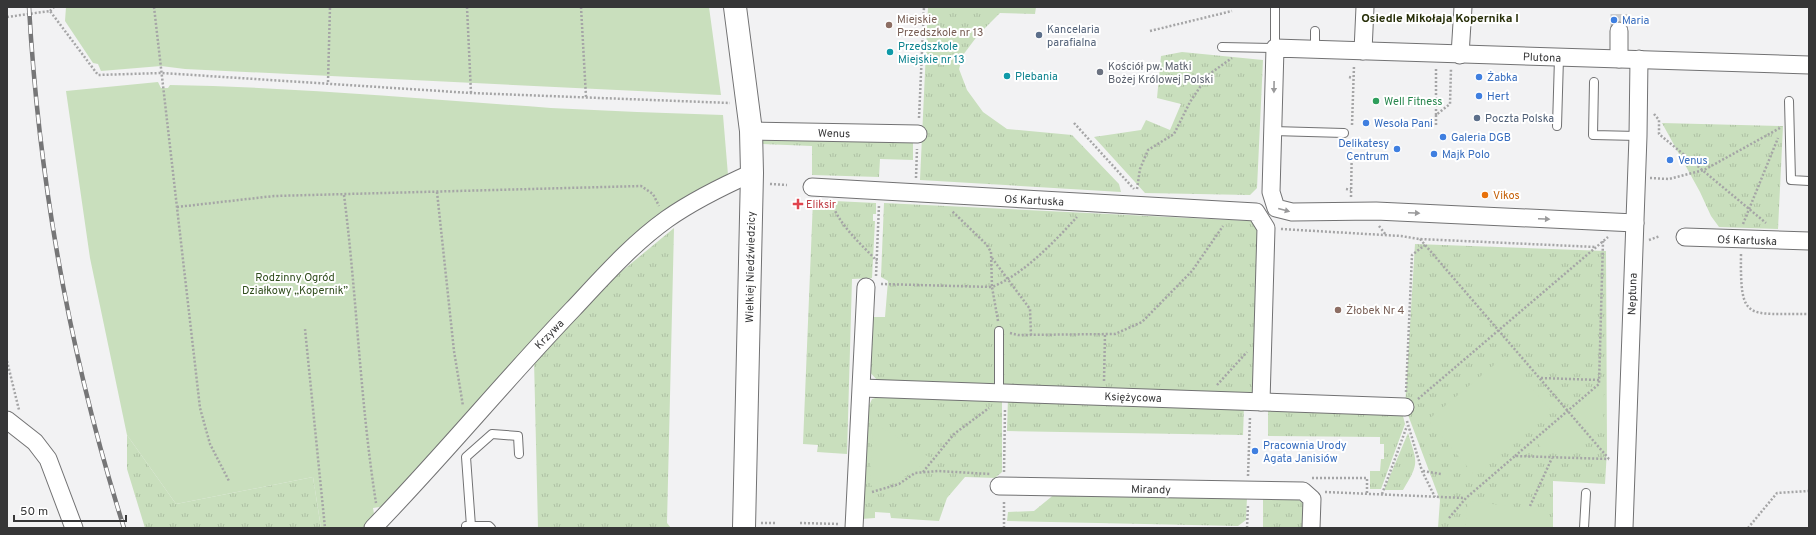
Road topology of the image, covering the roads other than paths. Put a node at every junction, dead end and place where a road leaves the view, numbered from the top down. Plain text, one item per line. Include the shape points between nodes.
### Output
1 (735, 7) edge
2 (1275, 7) edge
3 (1365, 7) edge
4 (1462, 7) edge
5 (1315, 31) dead end
6 (1619, 32) tunnel mouth
7 (1222, 47) dead end
8 (1275, 48) junction
9 (1315, 50) junction
10 (1363, 51) junction
11 (1559, 58) junction
12 (1456, 59) junction
13 (1619, 59) junction
14 (1639, 59) junction
15 (1809, 65) edge
16 (1594, 82) dead end
17 (1789, 101) dead end
18 (1558, 126) dead end
19 (751, 131) junction
20 (1273, 132) junction
21 (918, 134) road end
22 (1344, 134) dead end
23 (1638, 136) junction
24 (752, 173) junction
25 (1809, 181) edge
26 (819, 188) road end
27 (1635, 223) junction
28 (1685, 238) dead end
29 (1809, 241) edge
30 (866, 287) dead end
31 (999, 331) road end
32 (862, 388) junction
33 (1003, 394) junction
34 (1255, 401) junction
35 (1405, 407) road end
36 (7, 420) edge
37 (519, 454) dead end
38 (1000, 478) road end
39 (1586, 493) dead end
40 (376, 525) edge
41 (854, 526) edge
42 (468, 527) edge
43 (74, 528) edge
44 (491, 528) edge
45 (744, 528) edge
46 (1310, 528) edge
47 (1584, 528) edge
48 (1624, 528) edge

1 - 19 street, Wielkiej Niedźwiedzicy
2 - 8 lane
3 - 10 street
4 - 12 street
5 - 9 lane
6 - 13 street
7 - 8 lane
8 - 9 street, Plutona
8 -> 20 street
9 - 10 street, Plutona
10 - 12 street, Plutona
11 - 12 street, Plutona
11 - 13 street, Plutona
11 - 18 lane
13 - 14 street, Plutona
14 - 15 street, Plutona
14 - 23 street, Neptuna
16 - 23 lane via 1593,135
17 - 25 lane via 1791,180
19 - 21 street, Wenus
19 - 24 street, Wielkiej Niedźwiedzicy
20 - 22 lane
20 -> 27 street via 1271,192 1276,208 1292,212 1376,211
23 - 27 street, Neptuna
24 - 40 street, Krzywa via 709,193 667,219 627,252 522,362
24 - 45 street, Wielkiej Niedźwiedzicy
26 - 34 street, Oś Kartuska via 1256,212 1266,228 1263,332
27 - 48 street, Neptuna via 1617,459
28 - 29 street, Oś Kartuska
30 - 32 street
31 - 33 lane
32 - 33 street, Księżycowa
32 - 41 street
33 - 34 street, Księżycowa
34 - 35 street, Księżycowa
36 - 43 street via 35,442 48,459
37 - 42 lane via 518,436 492,434 466,457
38 - 46 street, Mirandy via 1307,485 1312,499
39 - 47 lane
42 - 44 lane

